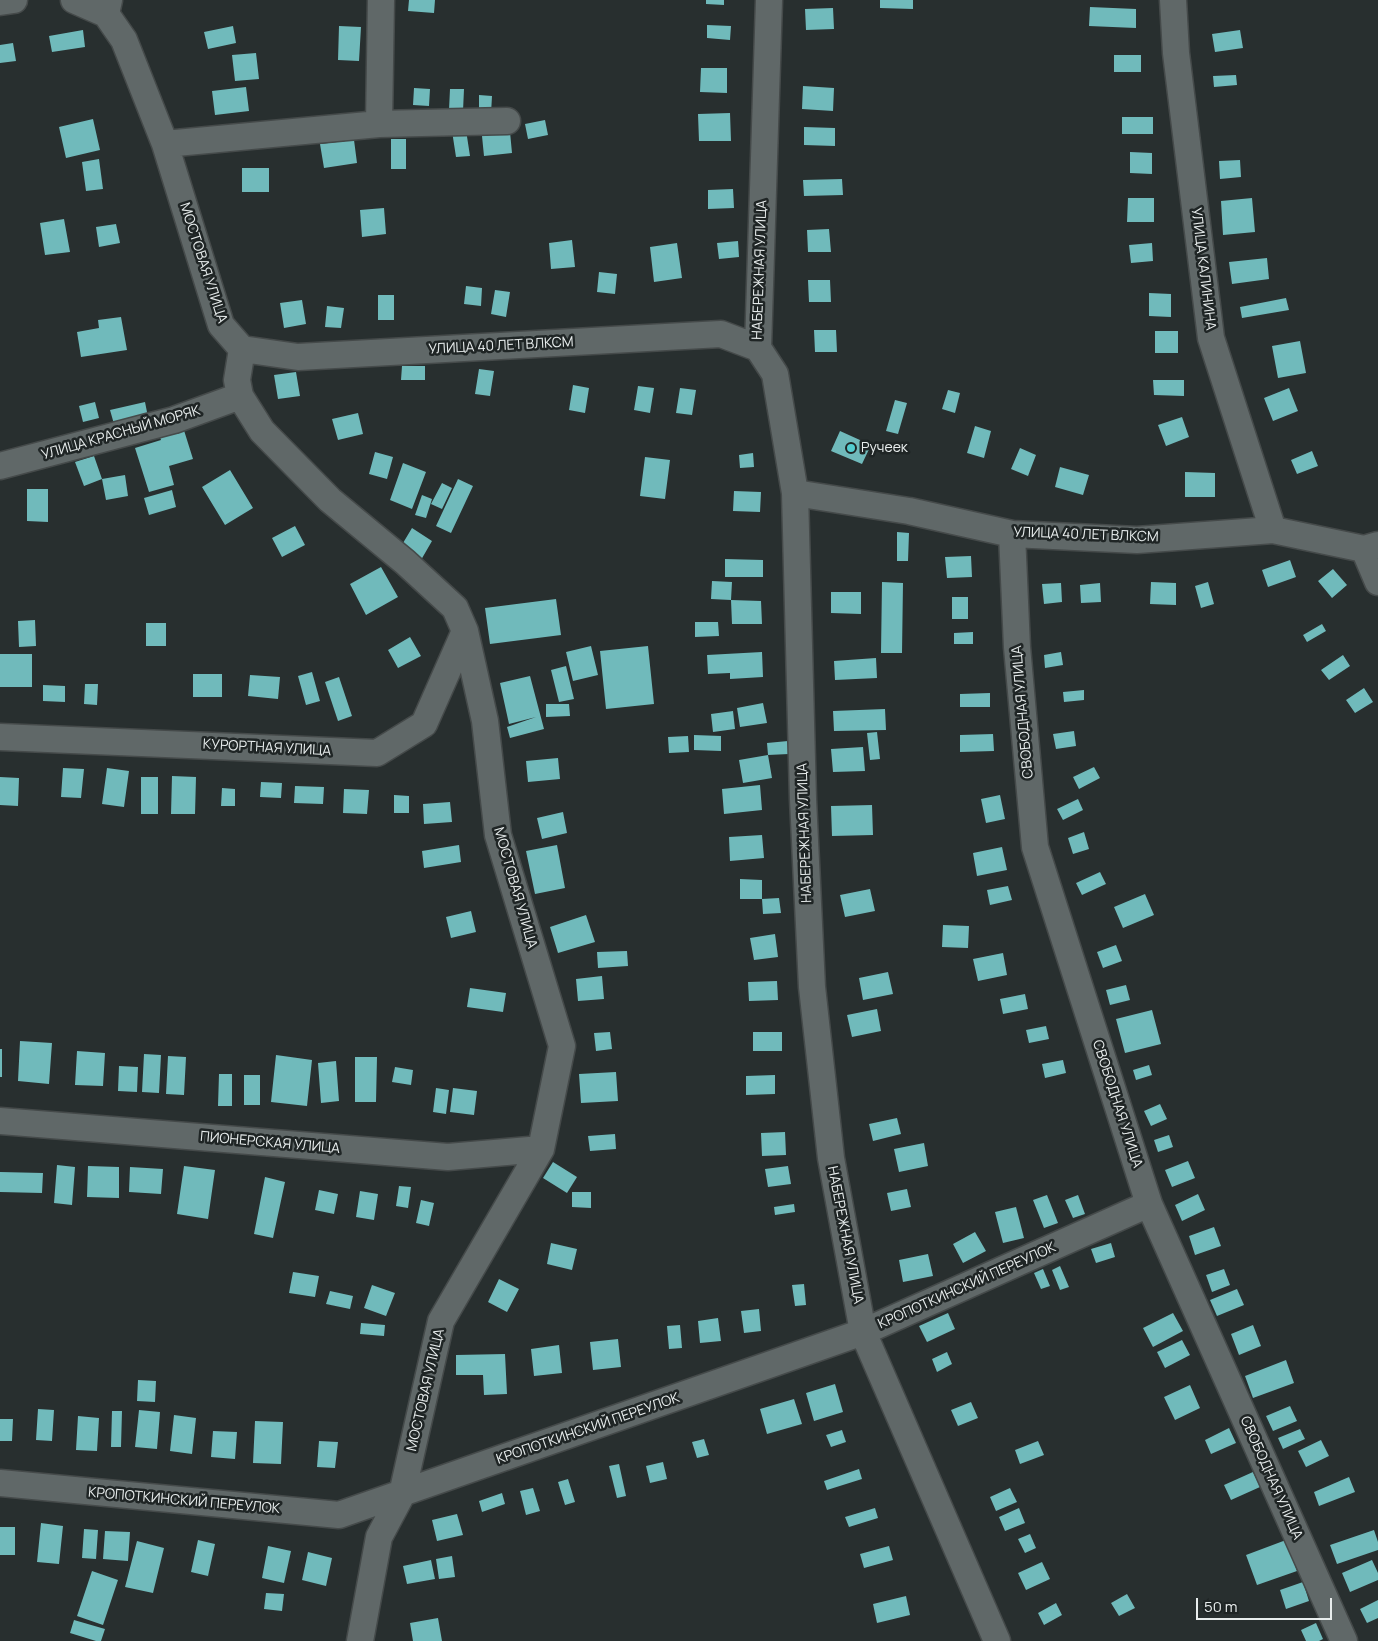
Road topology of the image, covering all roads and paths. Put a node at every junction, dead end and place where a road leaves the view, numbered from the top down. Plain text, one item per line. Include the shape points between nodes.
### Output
1 (14, 0) edge
2 (74, 0) edge
3 (382, 0) edge
4 (769, 0) edge
5 (1173, 0) edge
6 (0, 2) edge
7 (108, 7) edge
8 (507, 121) dead end
9 (379, 124) junction
10 (165, 144) junction
11 (758, 348) junction
12 (242, 349) junction
13 (240, 396) junction
14 (0, 466) edge
15 (795, 493) junction
16 (1273, 530) junction
17 (1012, 534) junction
18 (1371, 547) edge
19 (1378, 582) edge
20 (464, 631) junction
21 (0, 737) edge
22 (0, 1121) edge
23 (541, 1149) junction
24 (1148, 1204) junction
25 (864, 1332) junction
26 (0, 1483) edge
27 (402, 1494) junction
28 (360, 1641) edge
29 (997, 1641) edge
30 (1344, 1641) edge

1 - 6 street
2 - 7 street
3 - 9 street
4 - 11 street, НАБЕРЕЖНАЯ УЛИЦА
5 - 16 street, УЛИЦА КАЛИНИНА via 1176,53 1211,338
7 - 10 street, МОСТОВАЯ УЛИЦА
8 - 9 street
9 - 10 street
10 - 12 street, МОСТОВАЯ УЛИЦА via 221,325
11 - 12 street, УЛИЦА 40 ЛЕТ ВЛКСМ via 722,334 298,356
11 - 15 street, НАБЕРЕЖНАЯ УЛИЦА via 775,374
12 - 13 street, МОСТОВАЯ УЛИЦА via 237,380
13 - 14 street, УЛИЦА КРАСНЫЙ МОРЯК via 174,420
13 - 20 street, МОСТОВАЯ УЛИЦА via 262,431 330,500 455,608
15 - 17 street, УЛИЦА 40 ЛЕТ ВЛКСМ via 909,511
15 - 25 street, НАБЕРЕЖНАЯ УЛИЦА via 812,987 831,1158
16 - 17 street, УЛИЦА 40 ЛЕТ ВЛКСМ via 1136,540
16 - 18 street, УЛИЦА 40 ЛЕТ ВЛКСМ
17 - 24 street, СВОБОДНАЯ УЛИЦА via 1017,647 1034,847
18 - 19 street
20 - 21 street, КУРОРТНАЯ УЛИЦА via 424,724 377,752
20 - 23 street, МОСТОВАЯ УЛИЦА via 485,721 498,835 562,1046
22 - 23 street, ПИОНЕРСКАЯ УЛИЦА via 448,1158
23 - 27 street, МОСТОВАЯ УЛИЦА via 441,1320
24 - 25 street, КРОПОТКИНСКИЙ ПЕРЕУЛОК
24 - 30 street, СВОБОДНАЯ УЛИЦА
25 - 27 street, КРОПОТКИНСКИЙ ПЕРЕУЛОК
25 - 29 street, НАБЕРЕЖНАЯ УЛИЦА
26 - 27 street, КРОПОТКИНСКИЙ ПЕРЕУЛОК via 339,1516
27 - 28 street, МОСТОВАЯ УЛИЦА via 380,1537

